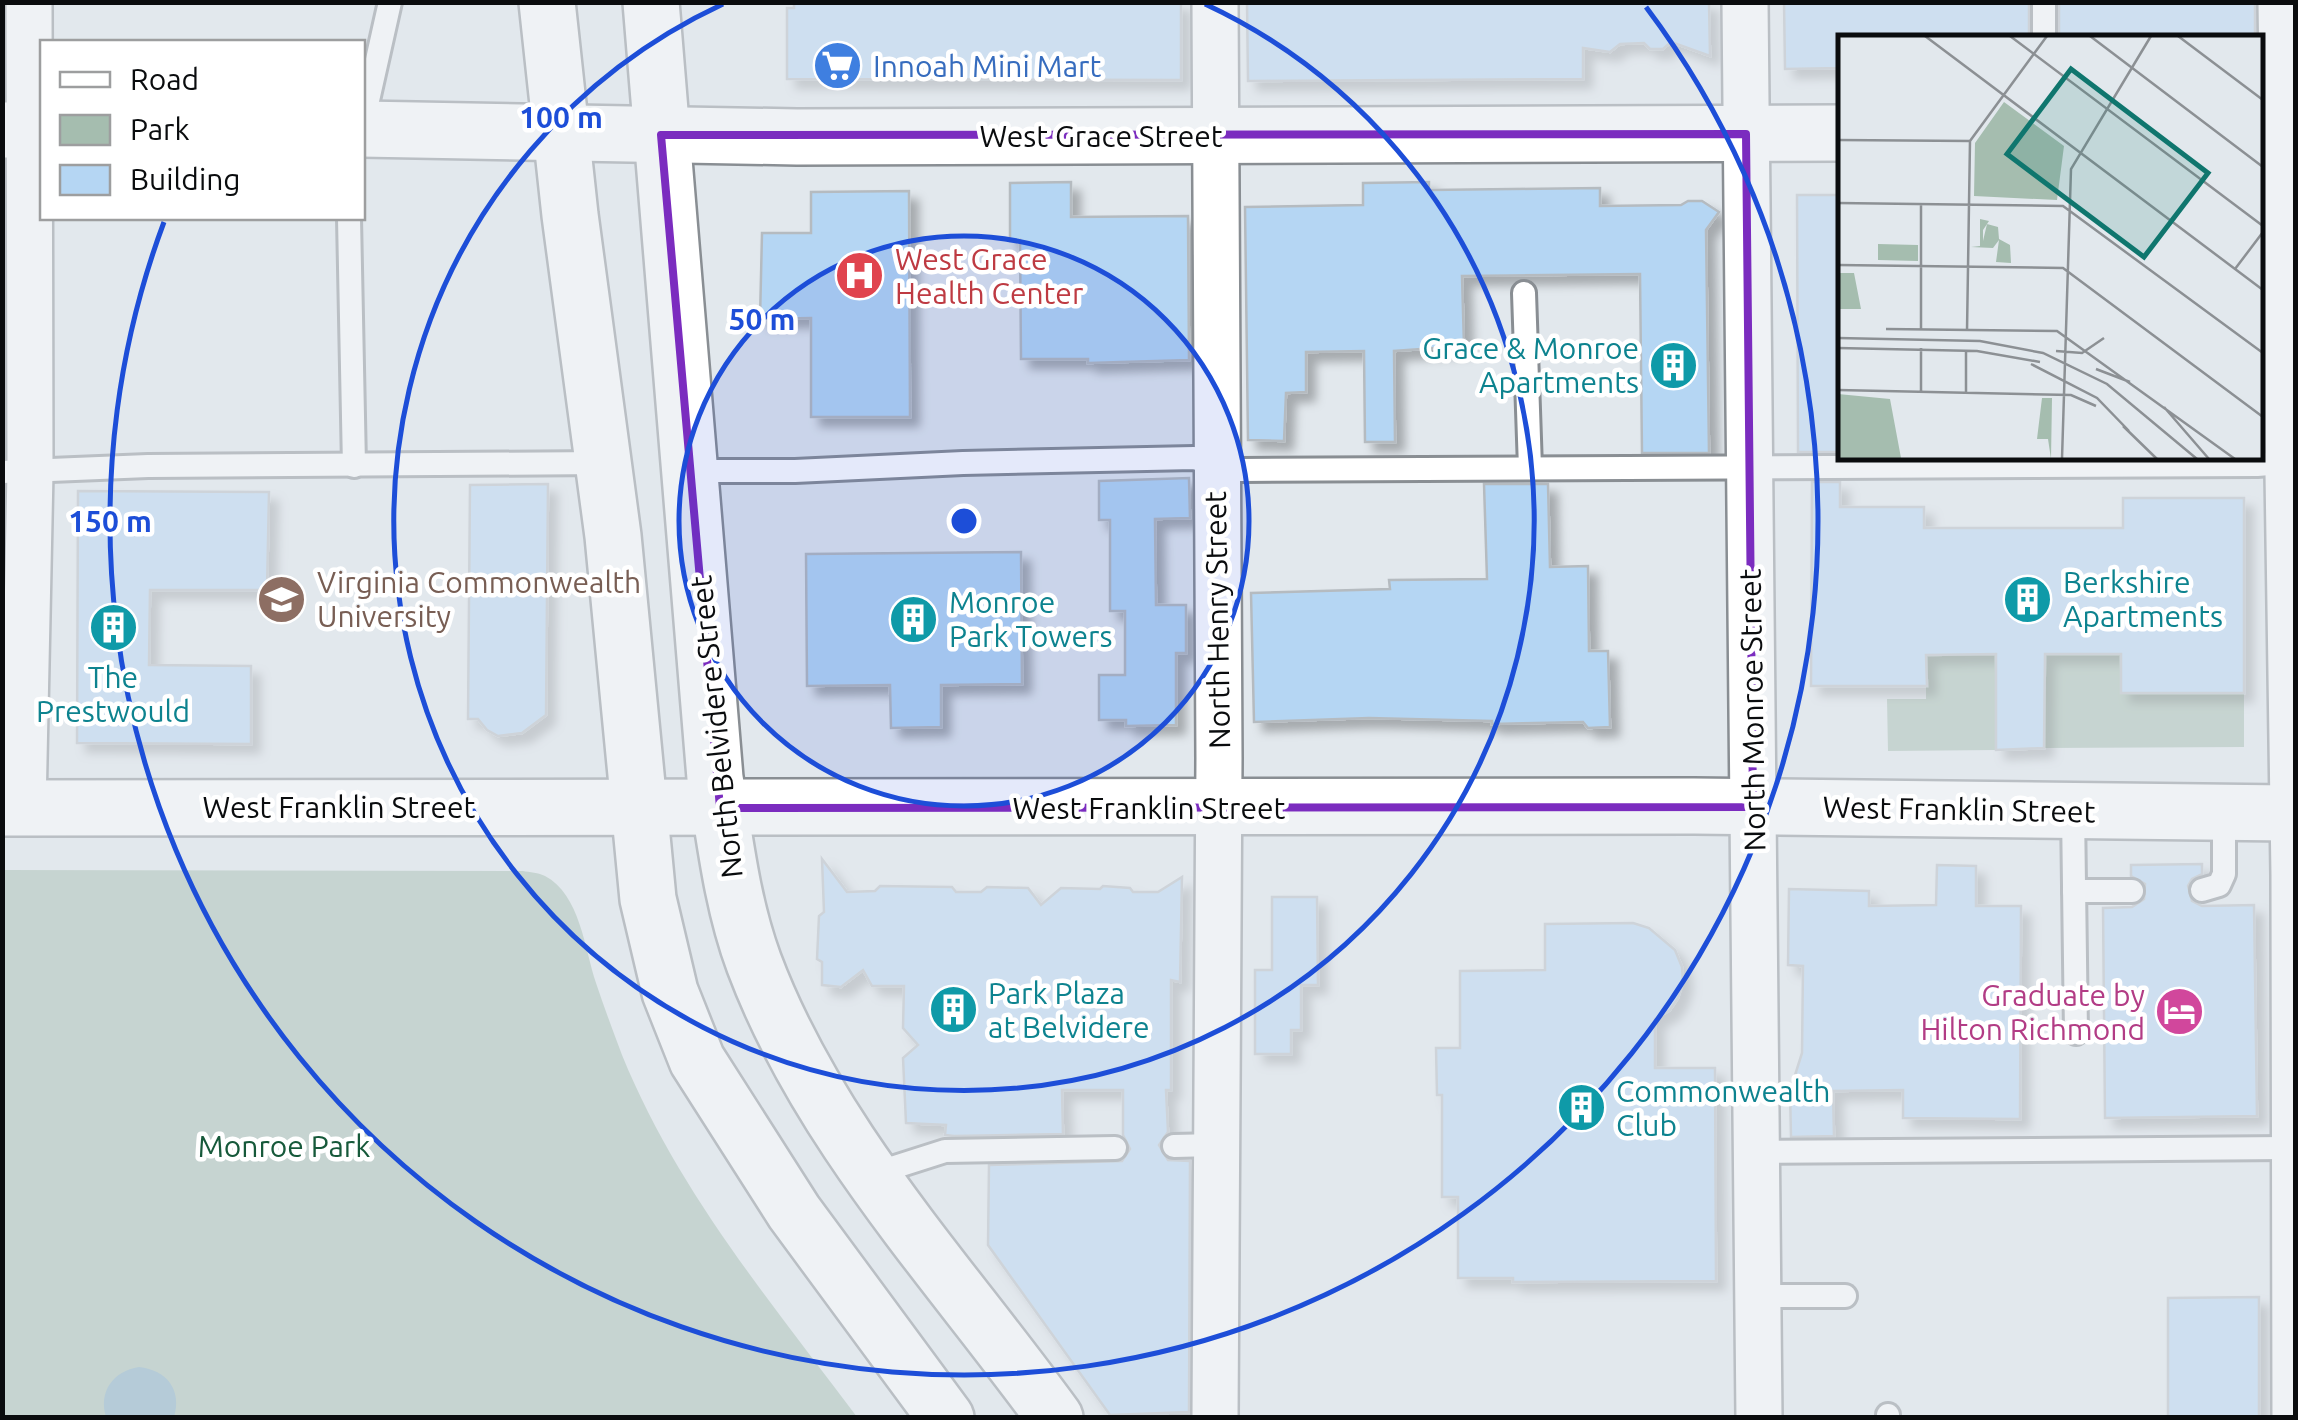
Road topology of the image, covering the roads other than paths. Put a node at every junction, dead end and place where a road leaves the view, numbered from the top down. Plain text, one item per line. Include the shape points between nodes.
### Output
1 (28, 2) edge
2 (390, 2) edge
3 (546, 2) edge
4 (651, 2) edge
5 (1215, 2) edge
6 (1745, 2) edge
7 (2044, 2) edge
8 (2281, 2) edge
9 (2044, 35) edge
10 (365, 114) edge
11 (365, 128) edge
12 (25, 130) edge
13 (2280, 131) edge
14 (560, 132) junction
15 (1838, 133) edge
16 (1746, 134) junction
17 (661, 135) junction
18 (1215, 136) junction
19 (348, 220) edge
20 (1524, 293) dead end
21 (2273, 303) edge
22 (2292, 462) edge
23 (604, 463) junction
24 (1215, 464) junction
25 (354, 466) junction
26 (1530, 468) junction
27 (1750, 468) junction
28 (691, 471) junction
29 (16, 472) edge
30 (1753, 807) junction
31 (13, 808) edge
32 (638, 808) junction
33 (720, 808) junction
34 (1218, 808) junction
35 (2074, 812) junction
36 (2294, 812) edge
37 (2224, 813) junction
38 (2202, 890) dead end
39 (2074, 891) junction
40 (2132, 891) dead end
41 (2076, 1033) dead end
42 (1115, 1148) dead end
43 (2295, 1148) edge
44 (1757, 1152) junction
45 (872, 1175) junction
46 (1758, 1296) junction
47 (1845, 1296) dead end
48 (946, 1418) edge
49 (1055, 1418) edge
50 (1215, 1418) edge
51 (1759, 1418) edge
52 (2295, 1418) edge

1 - 12 street
2 - 10 lane
3 - 14 street
4 - 17 street, North Belvidere Street
5 - 18 street, North Henry Street
6 - 16 street, North Monroe Street
7 - 9 lane
8 - 13 street
11 - 14 street, West Grace Street
12 - 29 street
13 - 21 street
14 - 17 street, West Grace Street
14 - 23 street
15 - 16 street, West Grace Street
16 - 18 street, West Grace Street
16 - 27 street, North Monroe Street
17 - 18 street, West Grace Street
17 - 28 street, North Belvidere Street
18 - 24 street, North Henry Street
19 - 25 lane
20 - 26 lane
21 - 22 street
22 - 27 lane
22 - 36 street
23 - 25 lane
23 - 32 street
24 - 26 lane via 1241,470
24 - 28 lane via 1194,458
24 - 34 street, North Henry Street
25 - 29 lane
26 - 27 lane
27 - 30 street, North Monroe Street
28 - 33 street, North Belvidere Street
29 - 31 street
30 - 34 street, West Franklin Street
30 - 35 street, West Franklin Street
30 - 44 street, North Monroe Street
31 - 32 street, West Franklin Street
32 - 33 street, West Franklin Street
32 - 48 street via 670,992 697,1060 794,1212
33 - 34 street, West Franklin Street
33 - 45 street, North Belvidere Street via 733,892 754,962 798,1063
34 - 50 street, North Henry Street via 1195,1146
35 - 37 street, West Franklin Street
35 - 39 lane
36 - 37 street, West Franklin Street
36 - 43 street
37 - 38 lane via 2224,874 2219,885
39 - 40 lane
39 - 41 lane
42 - 45 lane via 944,1151
43 - 44 lane
43 - 52 street
44 - 46 street, North Monroe Street
45 - 49 street, North Belvidere Street
46 - 47 lane
46 - 51 street, North Monroe Street

